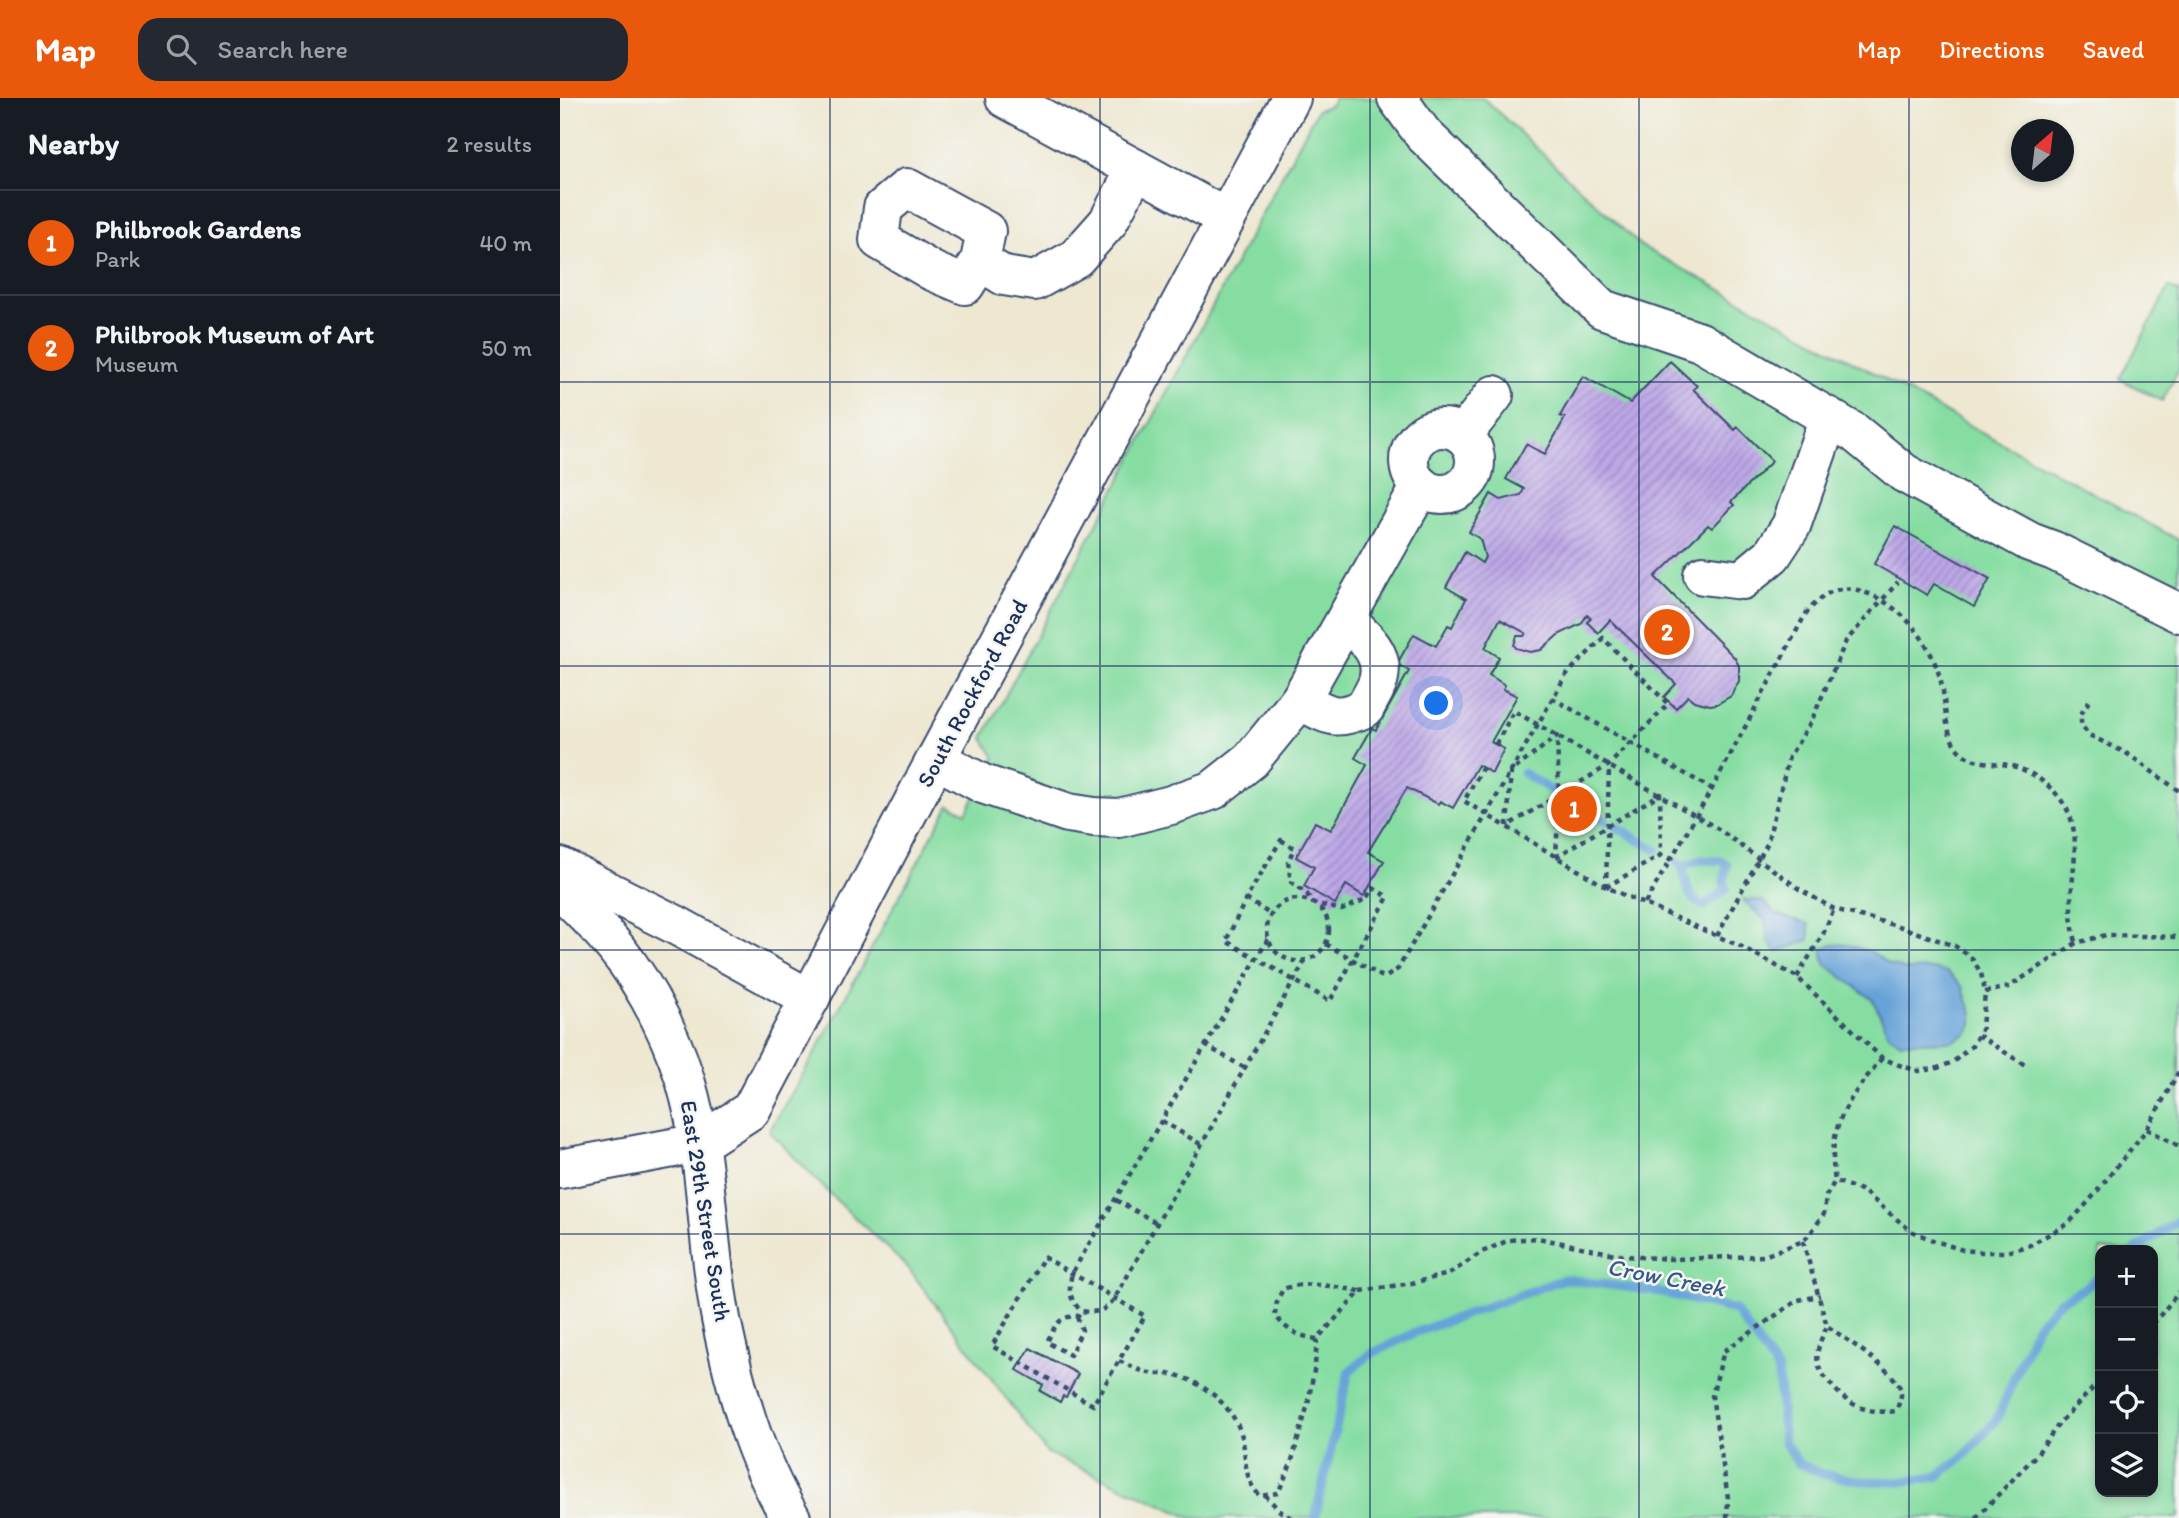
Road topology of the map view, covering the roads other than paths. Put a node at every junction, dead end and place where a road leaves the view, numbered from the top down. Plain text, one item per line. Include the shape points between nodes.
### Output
1 (1005, 98) edge
2 (1291, 98) edge
3 (1397, 98) edge
4 (1136, 169) junction
5 (1226, 218) junction
6 (980, 261) dead end
7 (1494, 395) dead end
8 (1829, 417) junction
9 (1703, 575) dead end
10 (2179, 613) edge
11 (1346, 620) junction
12 (1300, 700) junction
13 (936, 759) junction
14 (560, 867) edge
15 (560, 889) edge
16 (810, 999) junction
17 (699, 1143) junction
18 (560, 1169) edge
19 (791, 1518) edge

1 - 4 street
2 - 5 street, South Rockford Road
3 - 8 street via 1423,134 1602,309 1700,342
4 - 5 street
4 - 6 street via 1108,222 1076,258 1035,281 1004,275
5 - 13 street, South Rockford Road
7 - 11 street via 1463,435 1437,428 1412,446 1409,467 1421,486
8 - 9 street via 1791,526 1772,555 1742,580
8 - 10 street via 1903,473 2030,542
11 - 12 street
11 - 12 street via 1377,654 1380,677 1365,708 1347,717 1329,716
12 - 13 street via 1251,760 1213,790 1119,818 1068,813 983,784
13 - 16 street, South Rockford Road
14 - 16 street
15 - 17 street, East 29th Street South via 616,947 642,985 690,1096
16 - 17 street, South Rockford Road via 751,1110
17 - 18 street, South Rockford Road
17 - 19 street, East 29th Street South via 721,1318 750,1431

